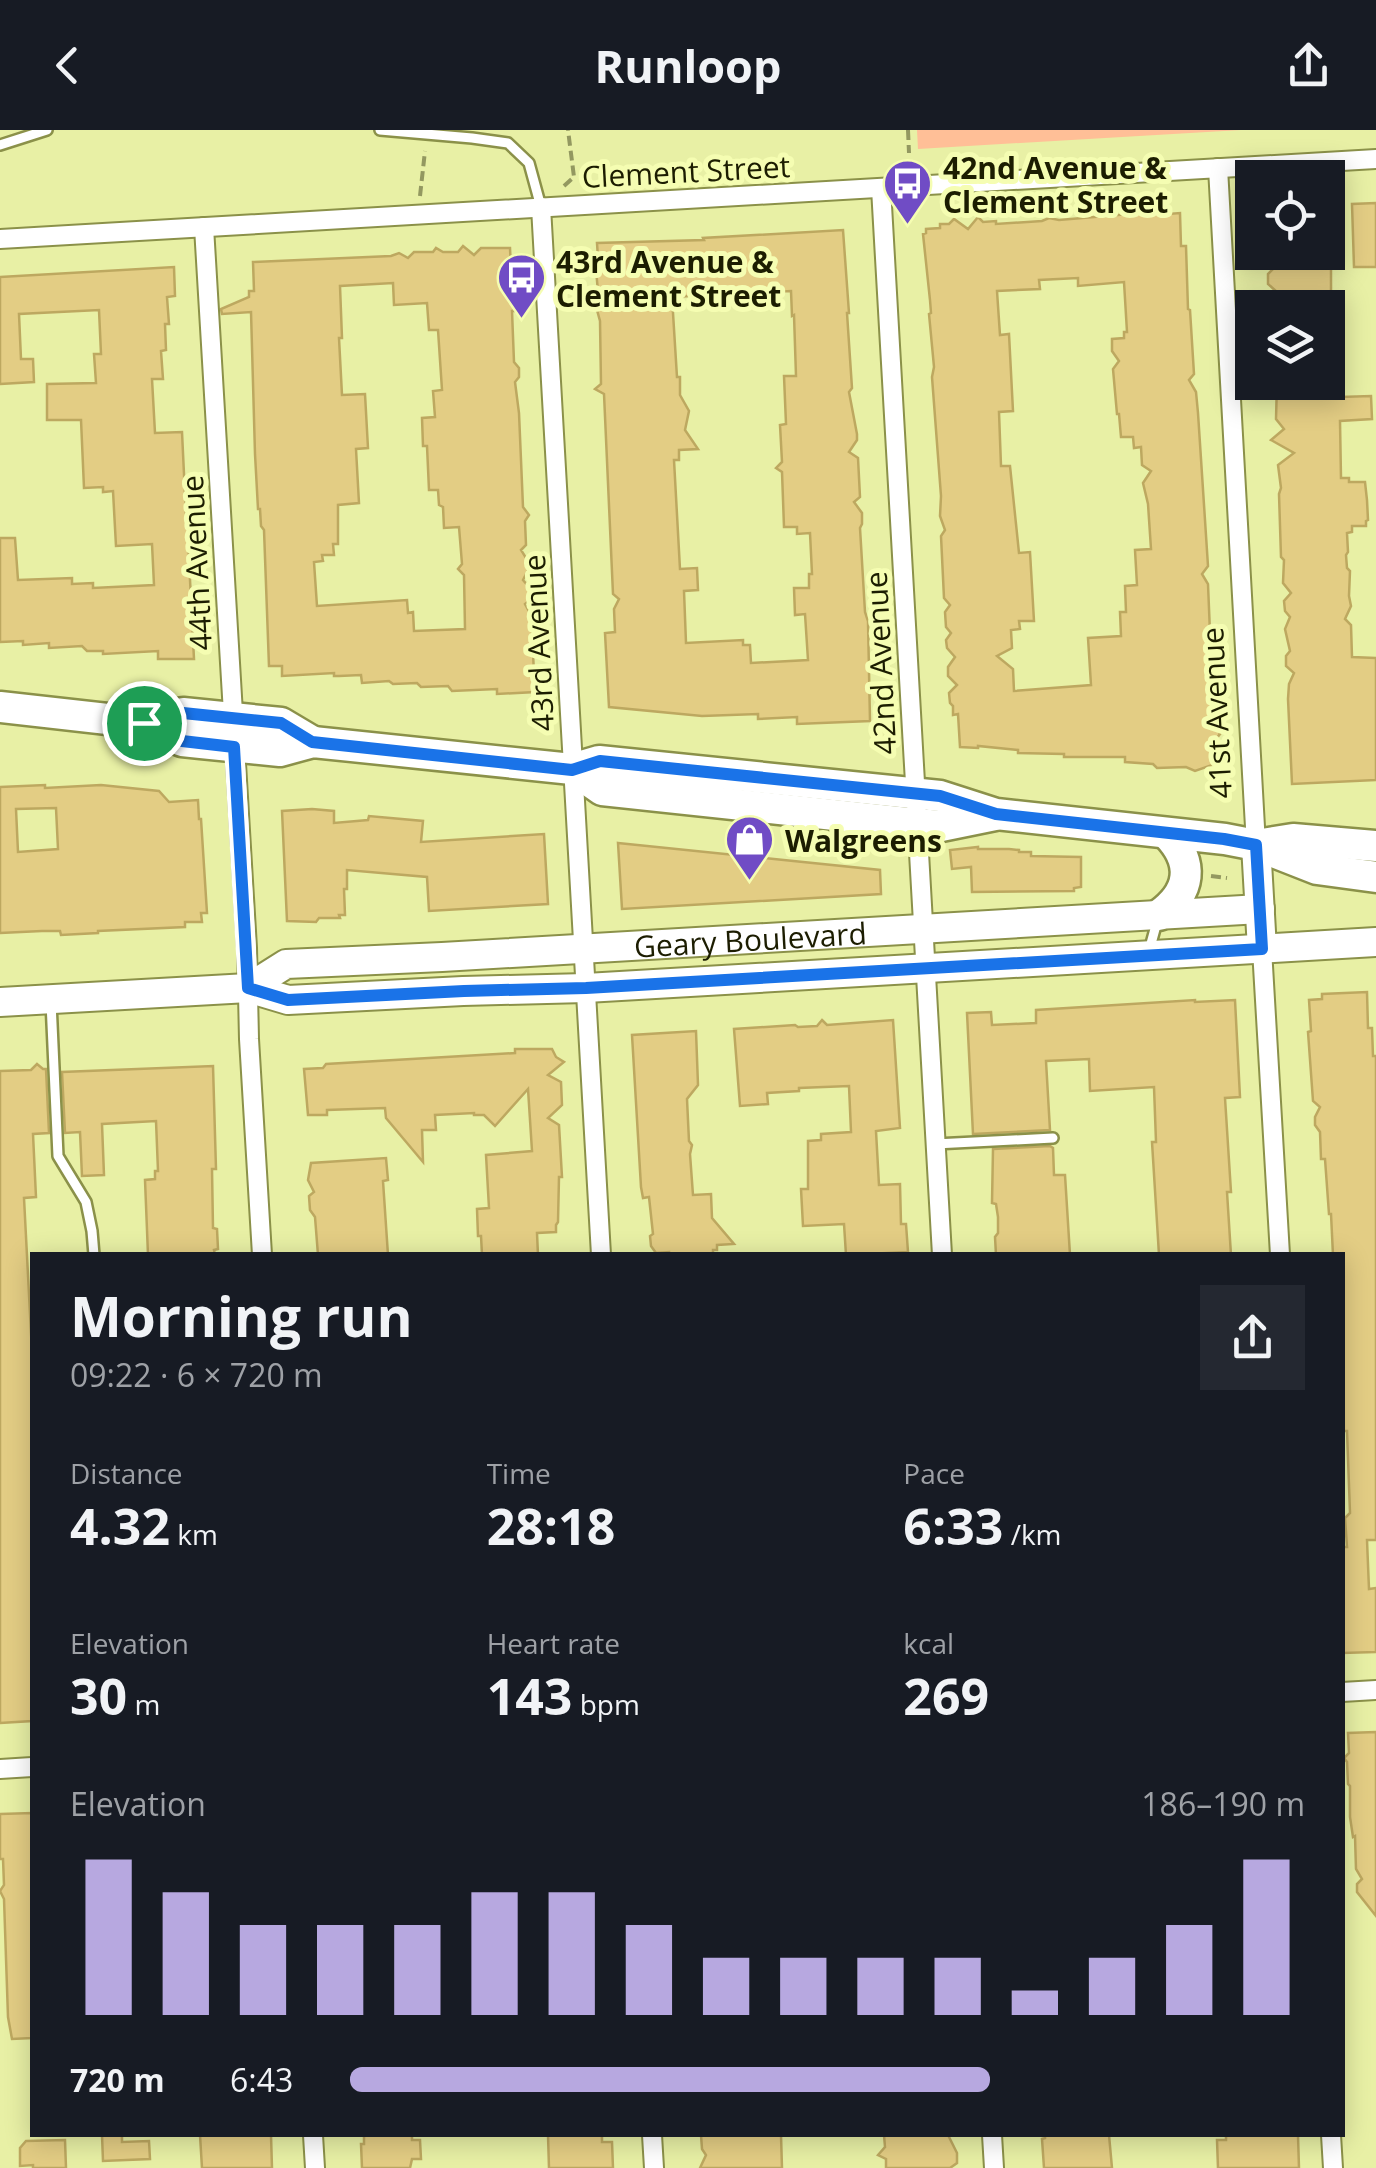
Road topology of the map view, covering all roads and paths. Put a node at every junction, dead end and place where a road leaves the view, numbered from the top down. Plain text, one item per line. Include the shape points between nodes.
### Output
1 (48, 130) edge
2 (380, 130) edge
3 (568, 130) edge
4 (908, 130) edge
5 (0, 144) edge
6 (424, 153) dead end
7 (909, 153) dead end
8 (1376, 159) edge
9 (1218, 168) junction
10 (880, 188) junction
11 (420, 199) dead end
12 (541, 207) junction
13 (204, 227) junction
14 (0, 239) edge
15 (0, 708) edge
16 (233, 732) junction
17 (572, 770) junction
18 (916, 809) junction
19 (1166, 834) junction
20 (1256, 845) junction
21 (1376, 846) edge
22 (1227, 874) dead end
23 (1376, 877) edge
24 (1228, 886) dead end
25 (1260, 909) junction
26 (1159, 915) junction
27 (923, 928) junction
28 (1376, 942) edge
29 (584, 947) junction
30 (1262, 949) junction
31 (1148, 956) junction
32 (925, 968) junction
33 (248, 988) junction
34 (586, 988) junction
35 (51, 1000) junction
36 (0, 1002) edge
37 (1053, 1138) dead end
38 (935, 1144) junction
39 (94, 1252) edge
40 (262, 1252) edge
41 (602, 1252) edge
42 (942, 1252) edge
43 (1280, 1252) edge
44 (1376, 1690) edge
45 (1345, 1692) edge
46 (30, 1767) edge
47 (0, 1769) edge
48 (314, 2137) edge
49 (652, 2137) edge
50 (992, 2137) edge
51 (1331, 2137) edge
52 (315, 2168) edge
53 (654, 2168) edge
54 (994, 2168) edge
55 (1333, 2168) edge

1 - 5 lane
2 - 12 lane via 508,143 529,164
3 - 12 path via 574,177
4 - 7 path
6 - 11 path
8 - 9 street, Clement Street
9 - 10 street, Clement Street
9 - 20 street, 41st Avenue
10 - 12 street, Clement Street
10 - 18 street, 42nd Avenue
12 - 13 street, Clement Street
12 - 17 street, 43rd Avenue
13 - 14 street, Clement Street
13 - 16 street, 44th Avenue
15 - 16 main road via 144,723 182,741
16 - 17 main road via 280,752 312,742
16 - 33 street, 44th Avenue
17 - 18 main road via 602,790
17 - 29 street, 43rd Avenue
18 - 19 main road via 940,826 996,814
18 - 27 street, 42nd Avenue
19 - 20 main road
19 - 26 main road via 1182,853 1186,876 1181,895
20 - 21 main road via 1293,838
20 - 23 main road via 1317,869
20 - 25 street, 41st Avenue
22 - 24 path
25 - 26 street, Geary Boulevard
25 - 30 street, 41st Avenue
26 - 27 street, Geary Boulevard
26 - 31 lane
27 - 29 street, Geary Boulevard
27 - 32 street, 42nd Avenue
28 - 30 street, Geary Boulevard
29 - 33 street, Geary Boulevard via 286,964
29 - 34 street, 43rd Avenue
30 - 31 street, Geary Boulevard
30 - 43 street, 41st Avenue
31 - 32 street, Geary Boulevard
32 - 34 street, Geary Boulevard
32 - 38 street, 42nd Avenue
33 - 34 street, Geary Boulevard via 288,1000
33 - 35 street, Geary Boulevard
33 - 40 street, 44th Avenue
34 - 41 street, 43rd Avenue
35 - 36 street, Geary Boulevard
35 - 39 lane via 58,1156 86,1202
37 - 38 lane
38 - 42 street, 42nd Avenue
44 - 45 street
46 - 47 street
48 - 52 street
49 - 53 street
50 - 54 street
51 - 55 street

